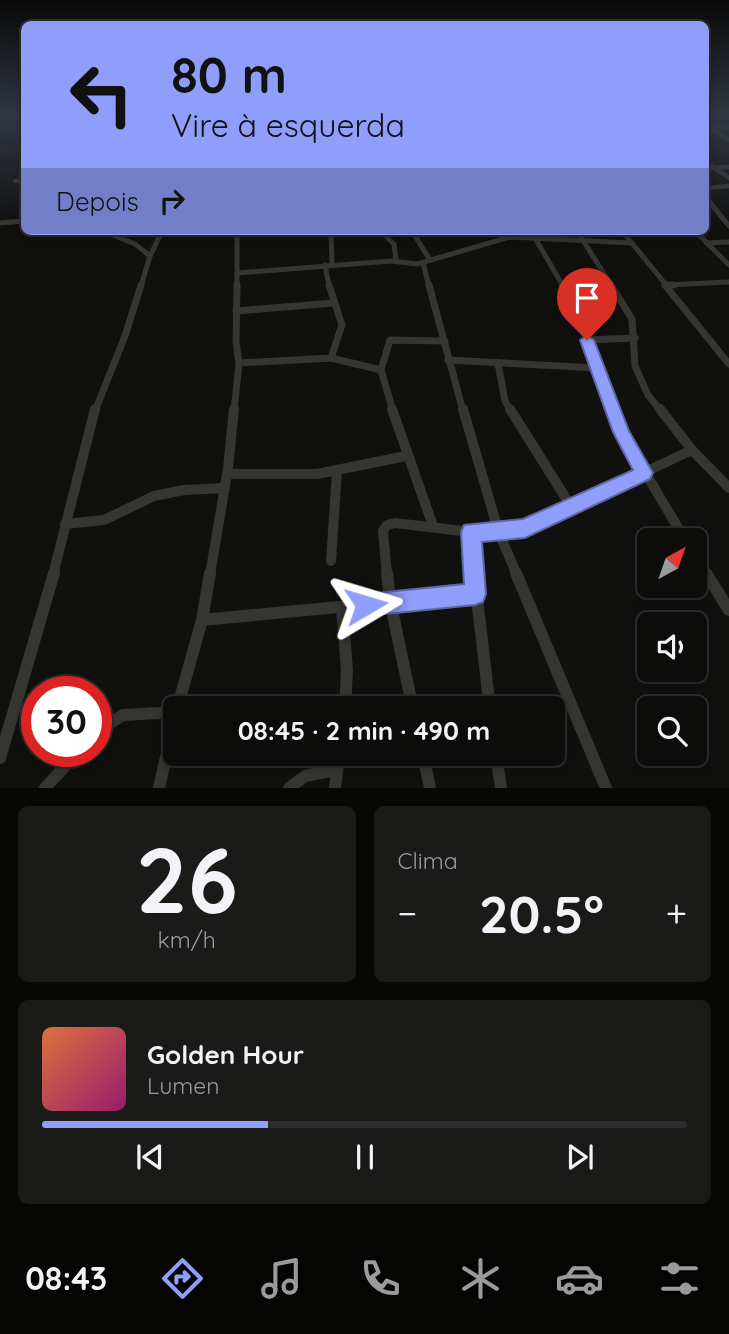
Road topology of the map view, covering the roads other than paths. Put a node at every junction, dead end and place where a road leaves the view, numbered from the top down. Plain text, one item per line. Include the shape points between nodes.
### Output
1 (709, 164) edge
2 (729, 167) edge
3 (709, 168) edge
4 (715, 168) junction
5 (729, 178) edge
6 (15, 181) dead end
7 (21, 181) edge
8 (729, 186) edge
9 (709, 188) edge
10 (709, 201) edge
11 (21, 221) edge
12 (0, 223) edge
13 (729, 226) edge
14 (113, 235) edge
15 (160, 235) edge
16 (237, 235) edge
17 (331, 235) edge
18 (384, 235) edge
19 (414, 235) edge
20 (501, 235) edge
21 (533, 235) edge
22 (555, 235) edge
23 (579, 235) edge
24 (625, 235) edge
25 (699, 235) edge
26 (581, 239) junction
27 (729, 242) edge
28 (632, 243) junction
29 (706, 243) junction
30 (150, 256) junction
31 (396, 260) junction
32 (427, 261) junction
33 (329, 264) junction
34 (729, 265) edge
35 (237, 273) junction
36 (608, 280) junction
37 (729, 282) edge
38 (562, 284) junction
39 (665, 285) junction
40 (334, 303) junction
41 (236, 311) junction
42 (635, 338) junction
43 (587, 340) junction
44 (444, 341) junction
45 (331, 358) junction
46 (448, 360) junction
47 (239, 363) junction
48 (498, 363) junction
49 (729, 364) edge
50 (597, 368) junction
51 (381, 370) junction
52 (692, 450) junction
53 (406, 456) junction
54 (337, 471) junction
55 (644, 473) junction
56 (228, 474) junction
57 (225, 488) junction
58 (729, 488) edge
59 (572, 508) junction
60 (65, 524) junction
61 (433, 526) junction
62 (678, 528) edge
63 (471, 532) junction
64 (499, 533) junction
65 (331, 561) dead end
66 (707, 574) edge
67 (475, 594) junction
68 (390, 601) junction
69 (342, 608) junction
70 (729, 610) edge
71 (202, 620) junction
72 (181, 696) edge
73 (346, 696) edge
74 (410, 696) edge
75 (488, 696) edge
76 (163, 713) edge
77 (112, 718) edge
78 (0, 758) edge
79 (164, 766) edge
80 (337, 766) edge
81 (425, 766) edge
82 (498, 766) edge
83 (64, 767) edge
84 (336, 770) junction
85 (45, 788) edge
86 (159, 788) edge
87 (289, 788) edge
88 (335, 788) edge
89 (430, 788) edge
90 (501, 788) edge
91 (606, 788) edge

1 - 4 street
2 - 4 street
3 - 4 street
4 - 5 street
6 - 7 street
8 - 9 street
10 - 13 street
11 - 12 street
14 - 30 street
15 - 30 street
16 - 35 street
17 - 33 street
18 - 31 street via 394,244
19 - 32 street
20 - 32 street
21 - 38 street
22 - 26 street
23 - 26 street
24 - 28 street
25 - 29 street
26 - 28 street
26 - 36 street
27 - 29 street
28 - 39 street
29 - 34 street
30 - 60 street via 93,415
31 - 32 street
31 - 33 street
32 - 44 street
33 - 35 street
33 - 40 street
35 - 41 street
36 - 38 street
36 - 42 street via 632,319
37 - 39 street
38 - 43 street
39 - 49 street
40 - 41 street
40 - 45 street via 341,330
41 - 47 street
42 - 43 street
42 - 52 street via 635,366 648,396
43 - 50 street
44 - 46 street
44 - 51 street via 390,340
45 - 47 street
45 - 51 street
46 - 48 street
46 - 64 street
47 - 56 street
48 - 50 street
48 - 59 street via 505,401
50 - 55 street via 621,432
51 - 53 street
52 - 55 street
52 - 58 street
53 - 54 street
53 - 61 street
54 - 56 street via 287,476
54 - 65 street
55 - 59 street
55 - 62 street
56 - 57 street
57 - 60 street via 154,496 104,520
57 - 71 street
59 - 64 street via 525,528
60 - 78 street via 46,609
61 - 63 street
61 - 68 street via 395,523 383,531
63 - 64 street
63 - 67 street
64 - 91 street
66 - 70 street
67 - 68 street
67 - 75 street
68 - 69 street
68 - 74 street
69 - 71 street
69 - 73 street
71 - 72 street
76 - 77 street via 118,713
79 - 86 street
80 - 84 street
81 - 89 street
82 - 90 street
83 - 85 street
84 - 87 street via 305,776
84 - 88 street

